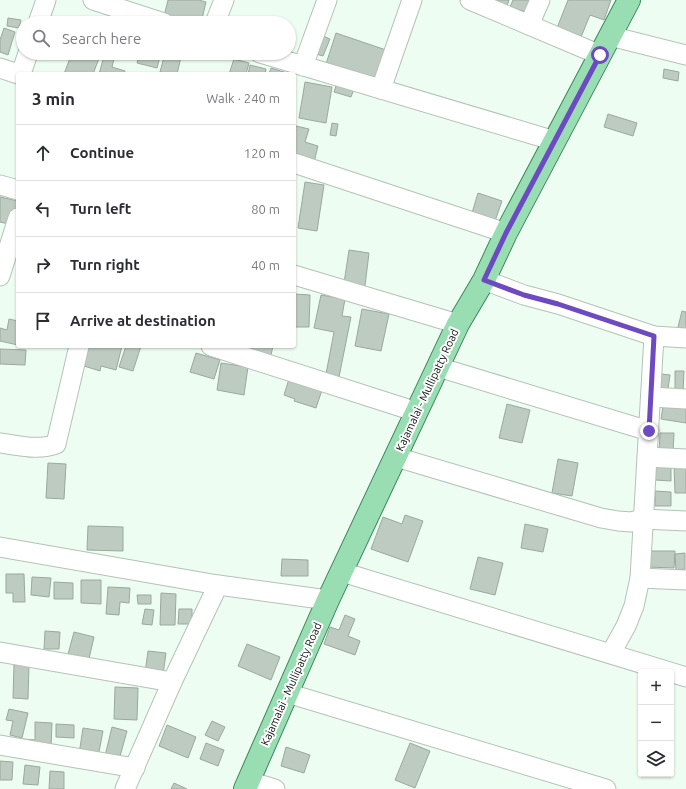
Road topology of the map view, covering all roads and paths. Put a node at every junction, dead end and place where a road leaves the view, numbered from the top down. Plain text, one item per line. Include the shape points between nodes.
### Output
1 (46, 0) edge
2 (93, 0) edge
3 (224, 0) edge
4 (327, 0) edge
5 (412, 0) edge
6 (470, 0) edge
7 (540, 0) edge
8 (629, 0) edge
9 (117, 4) edge
10 (40, 16) edge
11 (147, 16) edge
12 (218, 16) edge
13 (529, 25) junction
14 (605, 45) junction
15 (686, 55) edge
16 (25, 60) edge
17 (283, 60) edge
18 (303, 66) junction
19 (0, 68) edge
20 (20, 72) edge
21 (16, 73) edge
22 (381, 89) junction
23 (554, 141) junction
24 (296, 164) edge
25 (0, 185) edge
26 (16, 189) edge
27 (16, 224) edge
28 (506, 233) junction
29 (0, 276) edge
30 (296, 276) edge
31 (484, 280) junction
32 (458, 324) junction
33 (654, 336) junction
34 (686, 338) edge
35 (79, 348) edge
36 (217, 348) edge
37 (438, 367) junction
38 (651, 397) junction
39 (686, 398) edge
40 (417, 412) junction
41 (649, 431) junction
42 (0, 443) edge
43 (396, 457) junction
44 (647, 457) junction
45 (686, 459) edge
46 (644, 519) junction
47 (686, 521) edge
48 (0, 547) edge
49 (342, 572) junction
50 (640, 578) junction
51 (686, 580) edge
52 (218, 585) junction
53 (328, 600) junction
54 (0, 652) edge
55 (611, 653) junction
56 (686, 677) edge
57 (172, 682) junction
58 (287, 693) junction
59 (0, 744) edge
60 (135, 768) junction
61 (246, 785) edge
62 (125, 789) edge
63 (275, 789) edge
64 (606, 789) edge

1 - 10 street
2 - 9 street
3 - 12 street
4 - 18 street
5 - 22 street
6 - 13 street
7 - 13 street
8 - 14 main road, Kajamalai - Mullipatty Road
9 - 11 street
13 - 14 street
14 - 15 street
14 - 23 main road, Kajamalai - Mullipatty Road
16 - 20 street
17 - 18 street
18 - 22 street
19 - 21 street
22 - 23 street
23 - 28 main road, Kajamalai - Mullipatty Road
24 - 28 street
25 - 26 street
27 - 29 street
28 - 31 main road, Kajamalai - Mullipatty Road
30 - 32 street
31 - 32 main road, Kajamalai - Mullipatty Road
31 - 33 street
32 - 37 main road, Kajamalai - Mullipatty Road
33 - 34 street
33 - 38 street
35 - 42 street via 56,444 35,447
36 - 40 street
37 - 40 main road, Kajamalai - Mullipatty Road
37 - 41 street
38 - 39 street
38 - 41 street
40 - 43 main road, Kajamalai - Mullipatty Road
41 - 44 street
43 - 46 street via 600,518 631,522
43 - 49 main road, Kajamalai - Mullipatty Road
44 - 45 street
44 - 46 street
46 - 47 street
46 - 50 street
48 - 52 street
49 - 53 main road, Kajamalai - Mullipatty Road
49 - 55 street
50 - 51 street
50 - 55 street via 634,606
52 - 53 street
52 - 57 street
53 - 58 main road, Kajamalai - Mullipatty Road
54 - 57 street
55 - 56 street
57 - 60 street
58 - 61 main road, Kajamalai - Mullipatty Road
58 - 64 street
59 - 60 street
60 - 62 street
61 - 63 street

